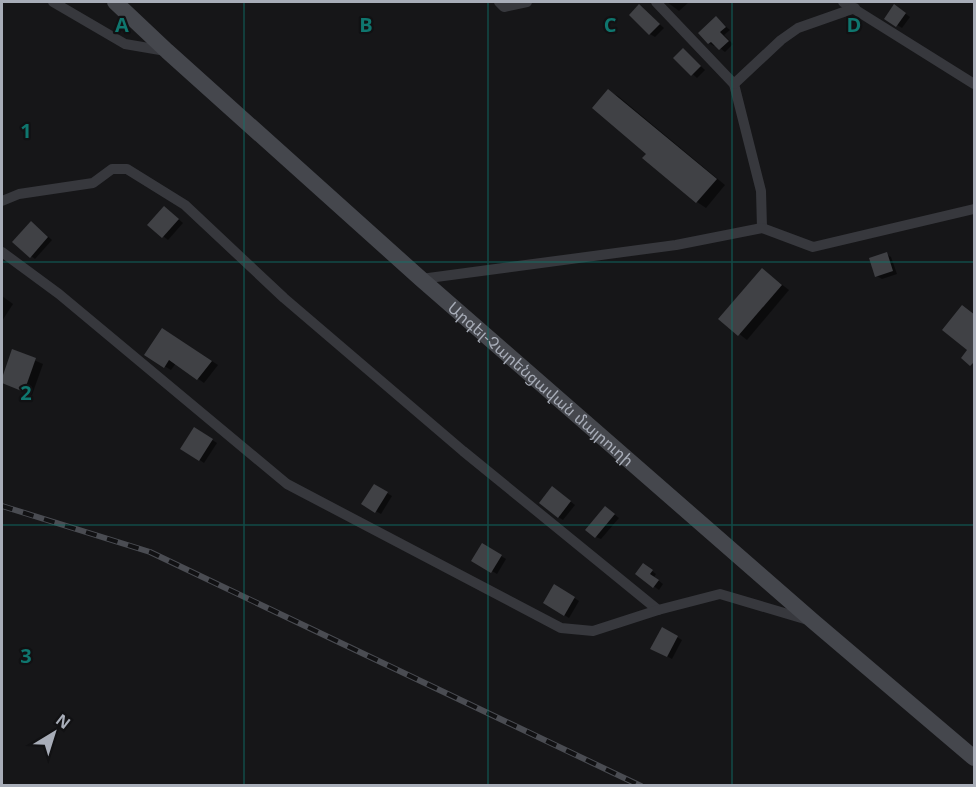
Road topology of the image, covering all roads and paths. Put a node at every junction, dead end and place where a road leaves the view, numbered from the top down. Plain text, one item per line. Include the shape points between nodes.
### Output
1 (53, 2) edge
2 (115, 2) edge
3 (499, 2) edge
4 (527, 2) edge
5 (656, 2) edge
6 (843, 2) edge
7 (855, 8) junction
8 (166, 51) junction
9 (734, 84) junction
10 (975, 84) edge
11 (2, 201) edge
12 (975, 209) edge
13 (762, 228) junction
14 (2, 252) edge
15 (421, 279) junction
16 (658, 610) junction
17 (814, 621) junction
18 (975, 758) edge

1 - 8 street via 125,44
2 - 8 main road, Արգել-Չարենցավան մայրուղի
3 - 4 street via 504,7
5 - 9 street
6 - 7 street
7 - 9 street via 798,28
7 - 10 street
8 - 15 main road, Արգել-Չարենցավան մայրուղի
9 - 13 street via 761,191
11 - 16 street via 19,194 93,183 112,169 127,169 185,205 293,306
12 - 13 street via 813,247
13 - 15 street via 676,245
14 - 16 street via 59,294 287,484 561,628 593,631
15 - 17 main road, Արգել-Չարենցավան մայրուղի
16 - 17 street via 720,594
17 - 18 main road, Արգել-Չարենցավան մայրուղի

